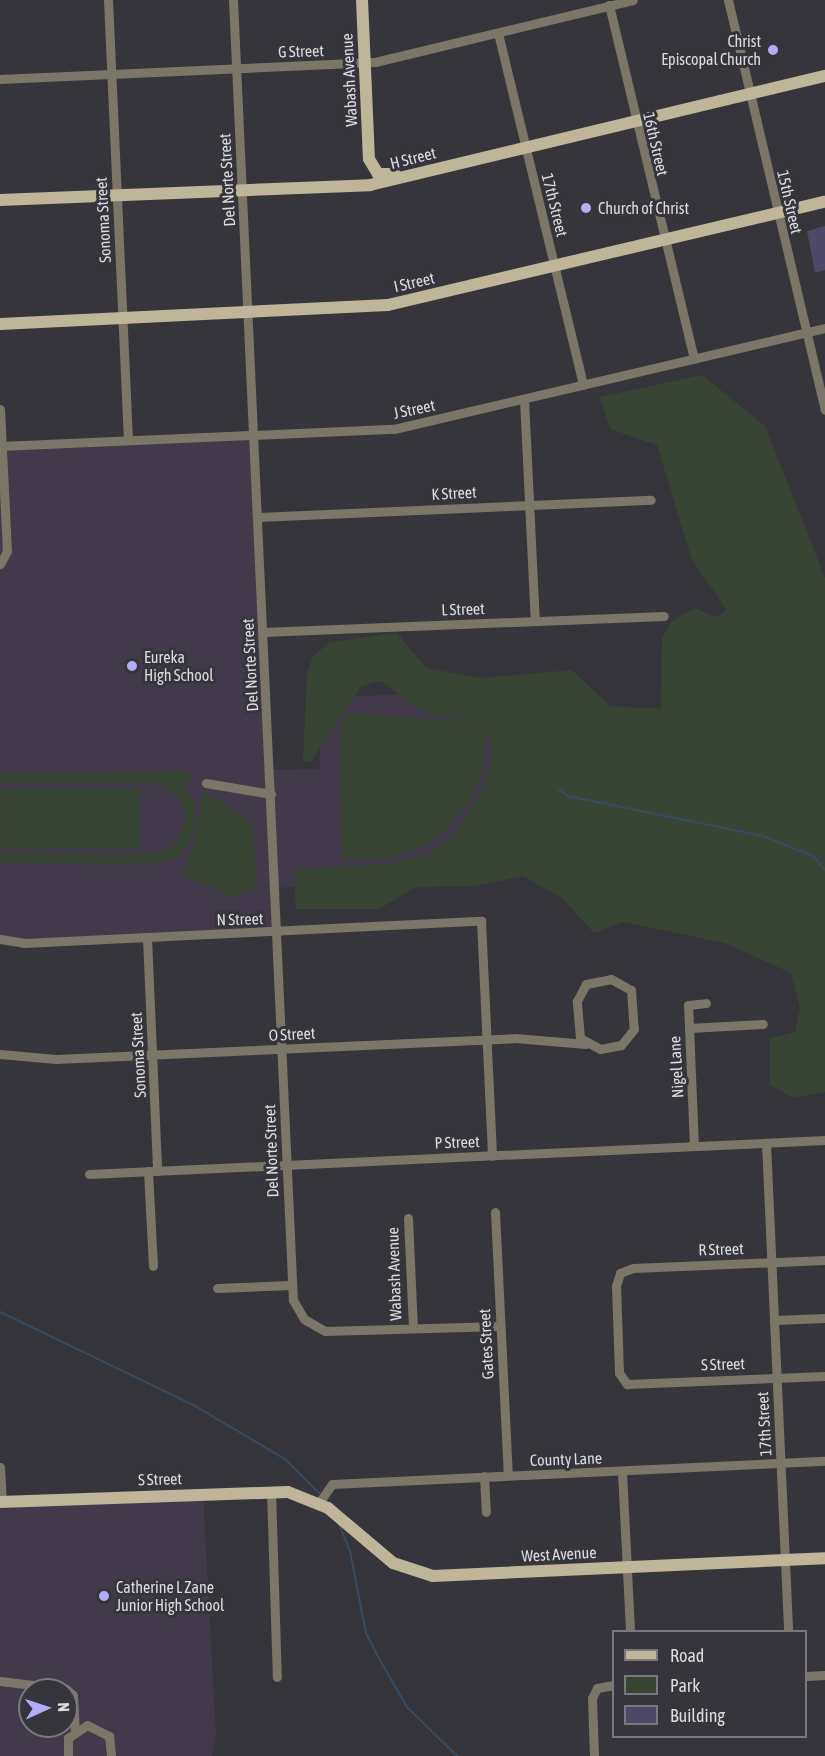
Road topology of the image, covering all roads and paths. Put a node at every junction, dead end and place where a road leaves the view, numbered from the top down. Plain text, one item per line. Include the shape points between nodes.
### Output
1 (108, 0) edge
2 (233, 0) edge
3 (362, 0) edge
4 (633, 0) edge
5 (728, 0) edge
6 (609, 5) junction
7 (498, 33) junction
8 (364, 63) junction
9 (236, 68) junction
10 (111, 74) junction
11 (825, 76) edge
12 (0, 79) edge
13 (750, 94) junction
14 (636, 123) junction
15 (526, 148) junction
16 (369, 159) junction
17 (435, 169) junction
18 (315, 185) junction
19 (243, 188) junction
20 (117, 194) junction
21 (0, 200) edge
22 (825, 202) edge
23 (777, 214) junction
24 (664, 241) junction
25 (554, 266) junction
26 (249, 312) junction
27 (122, 317) junction
28 (0, 324) edge
29 (825, 328) edge
30 (806, 333) junction
31 (694, 359) junction
32 (583, 385) junction
33 (524, 399) junction
34 (0, 409) edge
35 (825, 411) edge
36 (255, 435) junction
37 (128, 440) junction
38 (1, 446) edge
39 (651, 500) dead end
40 (529, 505) junction
41 (258, 517) junction
42 (1, 564) edge
43 (664, 616) dead end
44 (535, 621) junction
45 (263, 632) junction
46 (206, 783) dead end
47 (271, 794) junction
48 (277, 933) junction
49 (147, 938) junction
50 (0, 939) edge
51 (706, 1003) dead end
52 (763, 1024) dead end
53 (689, 1028) junction
54 (488, 1040) junction
55 (586, 1044) junction
56 (282, 1050) junction
57 (0, 1054) edge
58 (155, 1054) junction
59 (825, 1140) edge
60 (766, 1143) junction
61 (694, 1146) junction
62 (492, 1156) junction
63 (286, 1165) junction
64 (152, 1171) junction
65 (89, 1174) dead end
66 (495, 1212) dead end
67 (408, 1218) dead end
68 (825, 1260) edge
69 (772, 1262) junction
70 (153, 1266) dead end
71 (291, 1285) junction
72 (218, 1288) dead end
73 (825, 1318) edge
74 (774, 1320) junction
75 (500, 1326) junction
76 (413, 1328) junction
77 (825, 1376) edge
78 (777, 1378) junction
79 (624, 1382) joint
80 (825, 1461) edge
81 (780, 1464) junction
82 (0, 1467) edge
83 (622, 1472) junction
84 (508, 1475) junction
85 (484, 1476) junction
86 (271, 1491) junction
87 (1, 1502) edge
88 (319, 1503) junction
89 (486, 1512) dead end
90 (825, 1558) edge
91 (783, 1560) junction
92 (627, 1568) junction
93 (630, 1630) edge
94 (788, 1630) edge
95 (825, 1675) edge
96 (807, 1676) edge
97 (277, 1677) dead end
98 (0, 1681) edge
99 (18, 1683) edge
100 (612, 1685) edge
101 (78, 1729) edge
102 (68, 1738) edge
103 (68, 1756) edge
104 (111, 1756) edge
105 (594, 1756) edge

1 - 10 street, Sonoma Street
2 - 9 street, Del Norte Street
3 - 8 main road, Wabash Avenue
4 - 6 street, G Street
5 - 13 street, 15th Street
6 - 7 street, G Street
6 - 14 street, 16th Street
7 - 8 street, G Street
7 - 15 street, 17th Street
8 - 9 street, G Street
8 - 16 main road, Wabash Avenue
9 - 10 street, G Street
9 - 19 street, Del Norte Street
10 - 12 street, G Street
10 - 20 street, Sonoma Street
11 - 13 main road, H Street
13 - 14 main road, H Street
13 - 23 street, 15th Street
14 - 15 main road, H Street
14 - 24 street, 16th Street
15 - 17 main road, H Street
15 - 25 street, 17th Street
16 - 17 main road via 373,171 387,176
16 - 18 main road via 359,178
17 - 18 main road, H Street via 370,185
18 - 19 main road, H Street
19 - 20 main road, H Street
19 - 26 street, Del Norte Street
20 - 21 main road, H Street
20 - 27 street, Sonoma Street
22 - 23 main road, I Street
23 - 24 main road, I Street
23 - 30 street, 15th Street
24 - 25 main road, I Street
24 - 31 street, 16th Street
25 - 26 main road, I Street via 388,305
25 - 32 street, 17th Street
26 - 27 main road, I Street
26 - 36 street, Del Norte Street
27 - 28 main road, I Street
27 - 37 street, Sonoma Street
29 - 30 street, J Street
30 - 31 street, J Street
30 - 35 street, 15th Street
31 - 32 street, J Street
32 - 33 street, J Street
33 - 36 street, J Street via 394,429
33 - 40 street
34 - 38 street
36 - 37 street, J Street
36 - 41 street, Del Norte Street
37 - 38 street, J Street
38 - 42 street via 7,551
39 - 40 street, K Street
40 - 41 street, K Street
40 - 44 street
41 - 45 street, Del Norte Street
43 - 44 street, L Street
44 - 45 street, L Street
45 - 47 street, Del Norte Street
46 - 47 street
47 - 48 street, Del Norte Street
48 - 49 street, N Street
48 - 54 street, N Street via 481,921
48 - 56 street, Del Norte Street
49 - 50 street, N Street
49 - 58 street, Sonoma Street
51 - 53 street, Nigel Lane via 688,1005
52 - 53 street
53 - 61 street, Nigel Lane
54 - 55 street, O Street
54 - 56 street, O Street
54 - 62 street
55 - 55 street via 577,1027 580,990 600,979 626,985 635,1008 632,1036 615,1048
56 - 58 street, O Street
56 - 63 street, Del Norte Street
57 - 58 street, O Street via 38,1059
58 - 64 street, Sonoma Street
59 - 60 street, P Street
60 - 61 street, P Street
60 - 69 street, 17th Street
61 - 62 street, P Street
62 - 63 street, P Street
63 - 64 street, P Street
63 - 71 street, Del Norte Street
64 - 65 street, P Street
64 - 70 street, Sonoma Street
66 - 75 street, Gates Street
67 - 76 street, Wabash Avenue
68 - 69 street, R Street
69 - 74 street, 17th Street
69 - 79 street, R Street via 633,1268 620,1273 619,1359
71 - 72 street
71 - 76 street, Del Norte Street via 295,1308 309,1323 326,1331
73 - 74 street
74 - 78 street, 17th Street
75 - 76 street
75 - 84 street, Gates Street
77 - 78 street, S Street
78 - 79 street, S Street
78 - 81 street, 17th Street
80 - 81 street, County Lane
81 - 83 street, County Lane
81 - 91 street, 17th Street
82 - 87 street
83 - 84 street, County Lane
83 - 92 street
84 - 85 street, County Lane
85 - 88 street, County Lane via 332,1484
85 - 89 street
86 - 87 main road, S Street
86 - 88 main road, S Street
86 - 97 street
88 - 92 main road, West Avenue via 387,1559 422,1575
90 - 91 main road, West Avenue
91 - 92 main road, West Avenue
91 - 94 street, 17th Street
92 - 93 street
95 - 96 street
98 - 99 street
100 - 105 street via 597,1689 591,1705
101 - 104 street via 87,1725 106,1732
102 - 103 street

